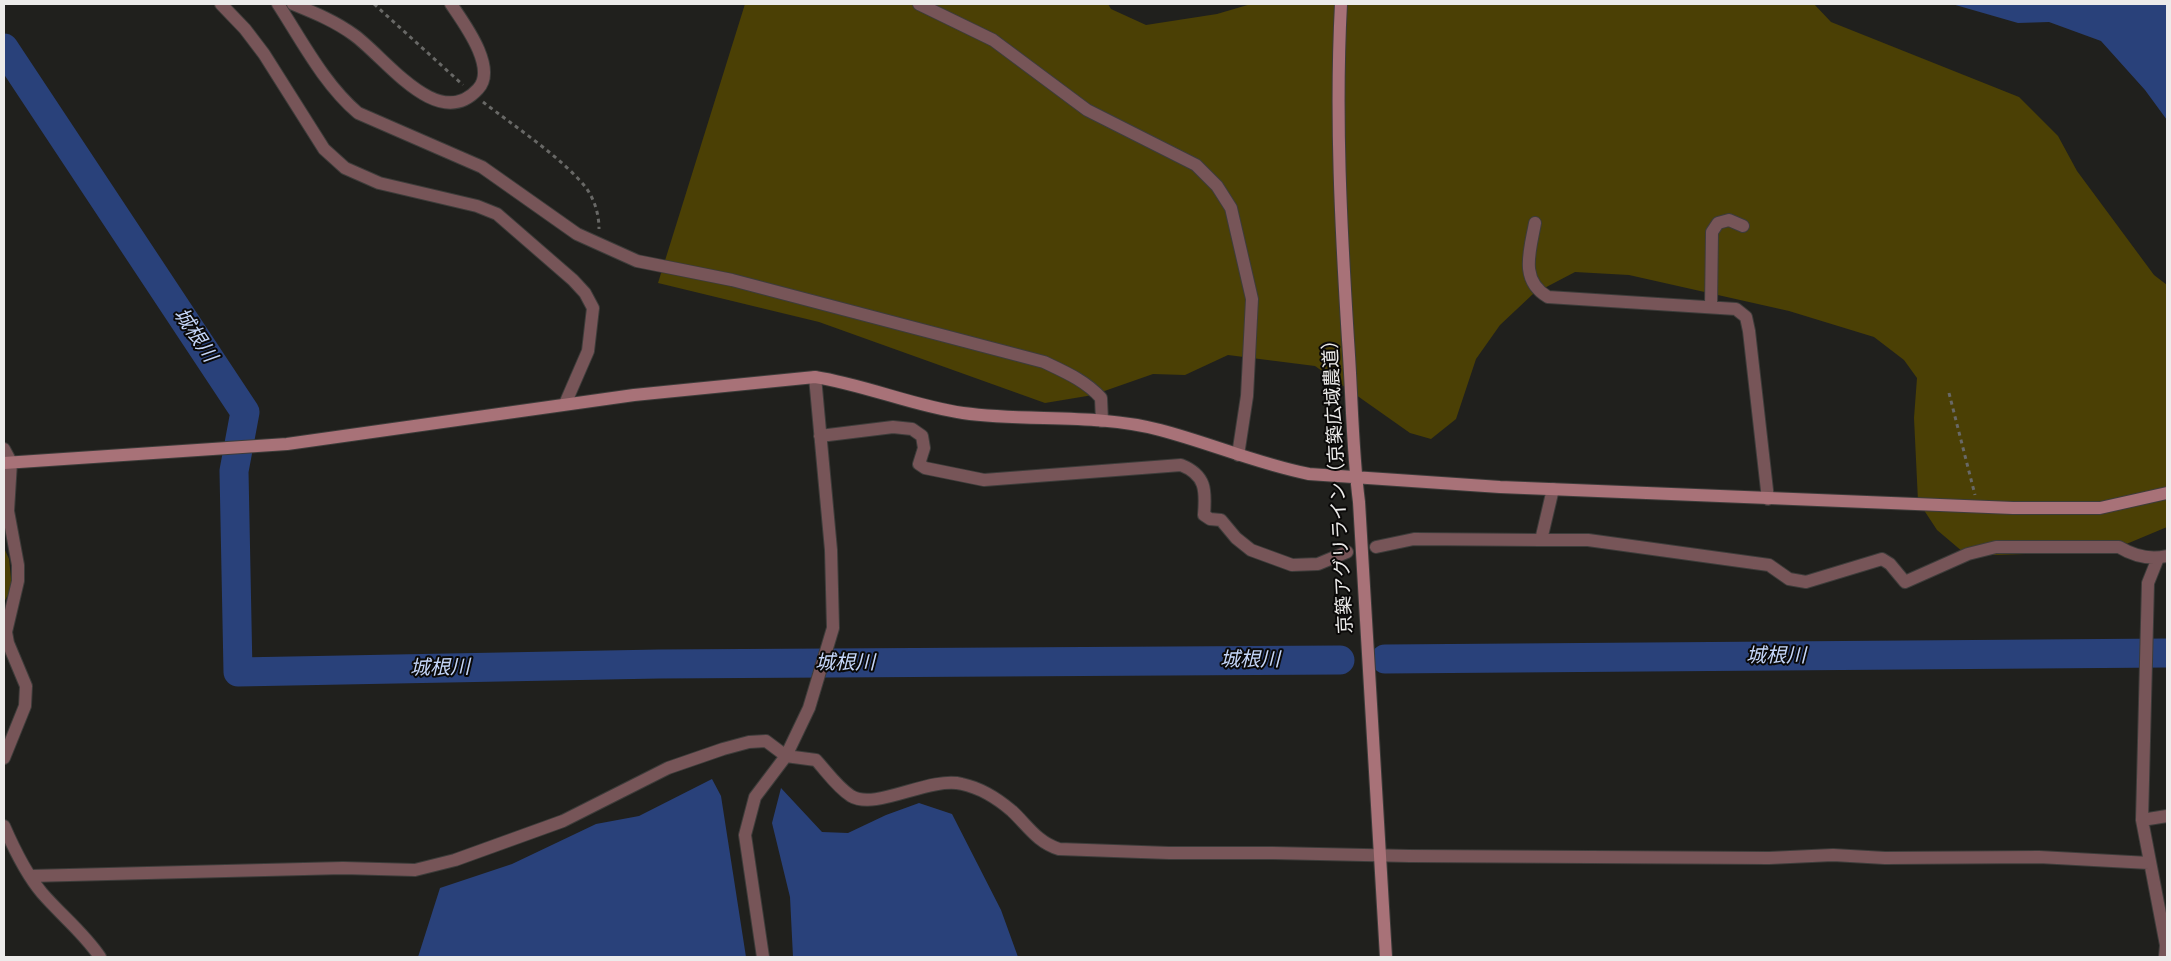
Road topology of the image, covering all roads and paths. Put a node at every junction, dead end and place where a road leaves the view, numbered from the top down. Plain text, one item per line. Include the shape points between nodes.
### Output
1 (221, 4) edge
2 (278, 4) edge
3 (294, 4) edge
4 (374, 4) edge
5 (452, 4) edge
6 (919, 4) edge
7 (1342, 4) edge
8 (473, 95) junction
9 (1535, 223) dead end
10 (1743, 226) dead end
11 (598, 245) junction
12 (1711, 308) junction
13 (815, 378) junction
14 (1949, 394) dead end
15 (565, 404) junction
16 (1102, 421) junction
17 (820, 436) junction
18 (4, 449) edge
19 (1238, 456) junction
20 (8, 463) edge
21 (1356, 477) junction
22 (1553, 489) junction
23 (2167, 493) edge
24 (1768, 500) junction
25 (1977, 506) junction
26 (1541, 540) junction
27 (1376, 547) dead end
28 (1347, 552) dead end
29 (2163, 557) edge
30 (786, 756) junction
31 (4, 758) edge
32 (2167, 816) edge
33 (2142, 820) junction
34 (4, 826) edge
35 (1379, 856) junction
36 (2149, 863) junction
37 (30, 876) junction
38 (100, 957) edge
39 (763, 957) edge
40 (1386, 957) edge
41 (2165, 957) edge

1 - 15 street via 264,54 324,150 344,168 379,183 477,206 497,214 585,293 593,308 588,351
2 - 11 street via 316,64 346,103 358,113 482,167 577,234
3 - 8 street via 327,18 356,36 421,94 443,102 460,103
4 - 8 path
5 - 8 street via 477,44 484,66 482,86
6 - 19 street via 993,40 1087,110 1196,165 1217,186 1231,208 1252,299 1247,396
7 - 21 street, 京築アグリライン（京築広域農道） via 1339,186
8 - 11 path via 560,162 586,189 598,216
9 - 12 street via 1528,258 1531,278 1536,290 1548,297
10 - 12 street via 1729,220 1718,223 1712,232
11 - 16 street via 637,261 732,280 1044,362 1093,389 1102,398
12 - 24 street via 1736,309 1746,317 1750,330
13 - 15 street
13 - 16 street via 843,381 962,413
13 - 17 street
14 - 25 path
15 - 20 street via 286,444
16 - 19 street via 1159,430
17 - 28 street via 893,427 912,429 922,436 924,448 919,464 984,480 1181,464 1194,470 1202,482 1206,495 1204,514 1210,520 1221,520 1236,538 1252,550 1292,565 1318,564
17 - 30 street via 831,550 833,628 809,708
18 - 20 street
19 - 21 street via 1309,474
20 - 31 street via 8,511 18,580 6,632 26,686 25,706
21 - 22 street
21 - 35 street, 京築アグリライン（京築広域農道）
22 - 24 street
22 - 26 street
23 - 25 street via 2100,508
24 - 25 street
26 - 27 street via 1414,539
26 - 29 street via 1588,540 1769,565 1789,579 1806,582 1882,559 1905,582 1968,554 1996,547 2119,547 2133,556
29 - 33 street via 2148,583
30 - 35 street via 816,760 850,796 867,801 941,782 979,789 1013,812 1047,845 1059,849
30 - 37 street via 766,741 723,749 668,768 563,821 454,860 415,870
30 - 39 street via 755,797 745,835
32 - 33 street
33 - 36 street
34 - 37 street
35 - 36 street via 1769,858 1833,855
35 - 40 street, 京築アグリライン（京築広域農道）
36 - 41 street via 2166,945
37 - 38 street

